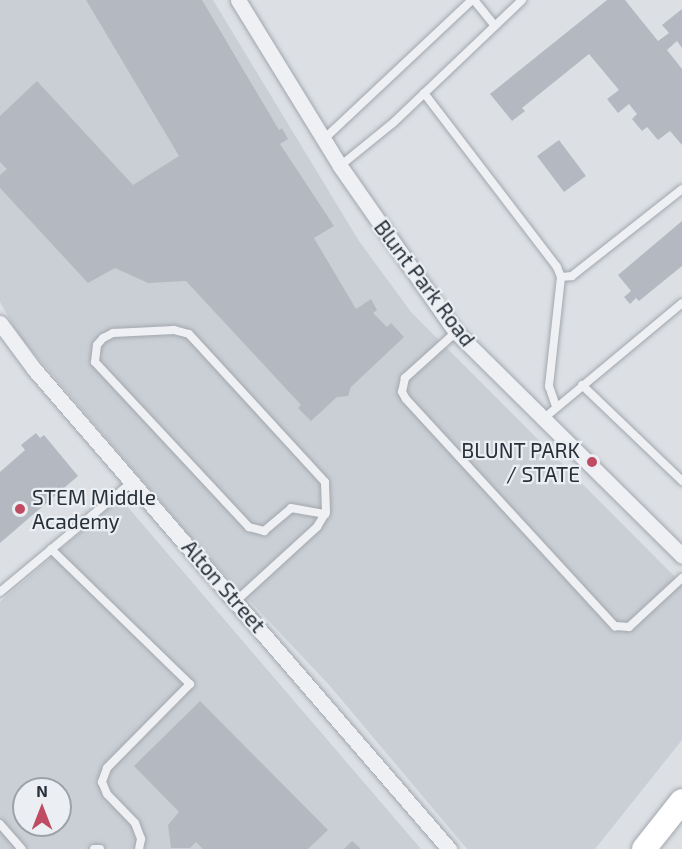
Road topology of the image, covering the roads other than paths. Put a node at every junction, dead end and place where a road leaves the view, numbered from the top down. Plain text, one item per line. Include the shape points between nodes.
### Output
1 (473, 0) edge
2 (522, 0) edge
3 (244, 3) edge
4 (495, 26) junction
5 (424, 93) junction
6 (324, 139) junction
7 (340, 166) junction
8 (682, 189) edge
9 (561, 277) junction
10 (682, 303) edge
11 (0, 323) edge
12 (456, 332) junction
13 (582, 385) junction
14 (556, 406) junction
15 (542, 420) junction
16 (133, 481) junction
17 (682, 481) edge
18 (325, 514) junction
19 (51, 549) junction
20 (680, 549) edge
21 (682, 578) edge
22 (0, 592) edge
23 (236, 601) junction
24 (682, 801) edge
25 (0, 824) edge
26 (648, 847) edge
27 (22, 849) edge
28 (94, 849) edge
29 (100, 849) edge
30 (139, 849) edge
31 (449, 849) edge

1 - 4 lane
1 - 6 lane
2 - 4 lane
3 - 6 street, Blunt Park Road
4 - 5 lane
5 - 7 lane
5 - 9 lane
6 - 7 street, Blunt Park Road
7 - 12 street, Blunt Park Road
8 - 9 lane via 572,276
9 - 14 lane via 549,386
10 - 13 lane
11 - 16 street, Alton Street via 34,369
12 - 15 street, Blunt Park Road
12 - 21 lane via 405,378 402,392 414,408 615,626 629,627
13 - 14 lane
13 - 17 lane
14 - 15 lane
15 - 20 street, Blunt Park Road
16 - 19 lane
16 - 23 street, Alton Street
18 - 18 lane via 328,497 318,472 189,334 174,330 113,333 97,345 95,362 104,373 249,528 264,531 291,508
18 - 23 lane via 317,527
19 - 22 lane
19 - 30 lane via 190,684 106,768 102,782 106,794 135,823 141,839
23 - 31 street, Alton Street
24 - 26 main road
25 - 27 lane
28 - 29 lane

